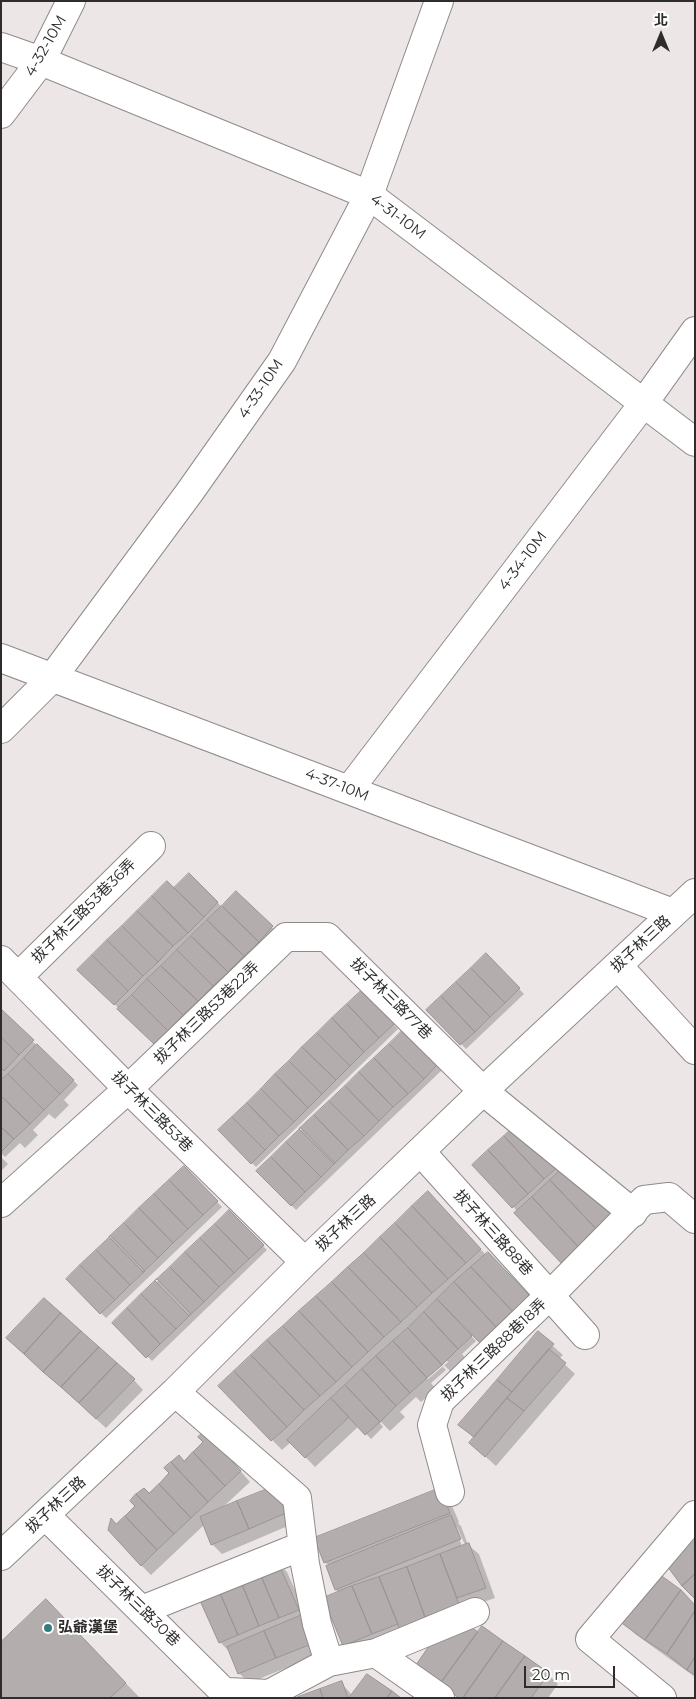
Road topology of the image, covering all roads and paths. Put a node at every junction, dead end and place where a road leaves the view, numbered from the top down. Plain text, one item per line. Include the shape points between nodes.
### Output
1 (71, 1) edge
2 (440, 1) edge
3 (1, 47) edge
4 (41, 61) junction
5 (1, 114) edge
6 (369, 194) junction
7 (695, 331) edge
8 (643, 404) junction
9 (695, 442) edge
10 (1, 658) edge
11 (52, 678) junction
12 (1, 729) edge
13 (349, 790) junction
14 (151, 846) dead end
15 (695, 893) edge
16 (674, 913) junction
17 (286, 937) joint
18 (618, 966) junction
19 (9, 968) edge
20 (695, 1050) edge
21 (128, 1089) junction
22 (483, 1091) junction
23 (421, 1152) junction
24 (1, 1203) edge
25 (633, 1213) junction
26 (695, 1219) edge
27 (305, 1262) junction
28 (550, 1296) junction
29 (585, 1335) dead end
30 (175, 1392) junction
31 (450, 1492) dead end
32 (45, 1515) junction
33 (695, 1515) edge
34 (302, 1546) junction
35 (1, 1556) edge
36 (142, 1610) junction
37 (475, 1612) dead end
38 (376, 1653) junction
39 (329, 1662) junction
40 (228, 1695) edge
41 (440, 1698) edge
42 (662, 1698) edge

1 - 4 street, 4-32-10M
2 - 6 street, 4-33-10M
3 - 4 street, 4-31-10M
4 - 5 street, 4-32-10M
4 - 6 street, 4-31-10M
6 - 8 street, 4-31-10M
6 - 11 street, 4-33-10M via 282,361
7 - 8 street, 4-34-10M
8 - 9 street, 4-31-10M
8 - 13 street, 4-34-10M
10 - 11 street, 4-37-10M
11 - 12 street, 4-33-10M
11 - 13 street, 4-37-10M
13 - 16 street, 4-37-10M
14 - 19 street, 拔子林三路53巷36弄
15 - 16 street, 拔子林三路
16 - 18 street, 拔子林三路
17 - 21 street, 拔子林三路53巷22弄
17 - 22 street, 拔子林三路77巷 via 328,937
18 - 20 street
18 - 22 street, 拔子林三路
19 - 21 street, 拔子林三路53巷
21 - 24 street, 拔子林三路53巷22弄
21 - 27 street, 拔子林三路53巷
22 - 23 street, 拔子林三路
22 - 25 street, 拔子林三路77巷
23 - 27 street, 拔子林三路
23 - 28 street, 拔子林三路88巷
25 - 26 street, 拔子林三路88巷18弄 via 644,1200 669,1197
25 - 28 street, 拔子林三路88巷18弄
27 - 30 street, 拔子林三路
28 - 29 street, 拔子林三路88巷
28 - 31 street, 拔子林三路88巷18弄 via 440,1401 432,1425
30 - 32 street, 拔子林三路
30 - 34 street via 297,1498
32 - 35 street, 拔子林三路
32 - 36 street, 拔子林三路30巷
33 - 42 street via 590,1639
34 - 36 street
34 - 39 street via 317,1624
36 - 40 street, 拔子林三路30巷
37 - 38 street
38 - 39 street
38 - 41 street
39 - 40 street via 269,1694

